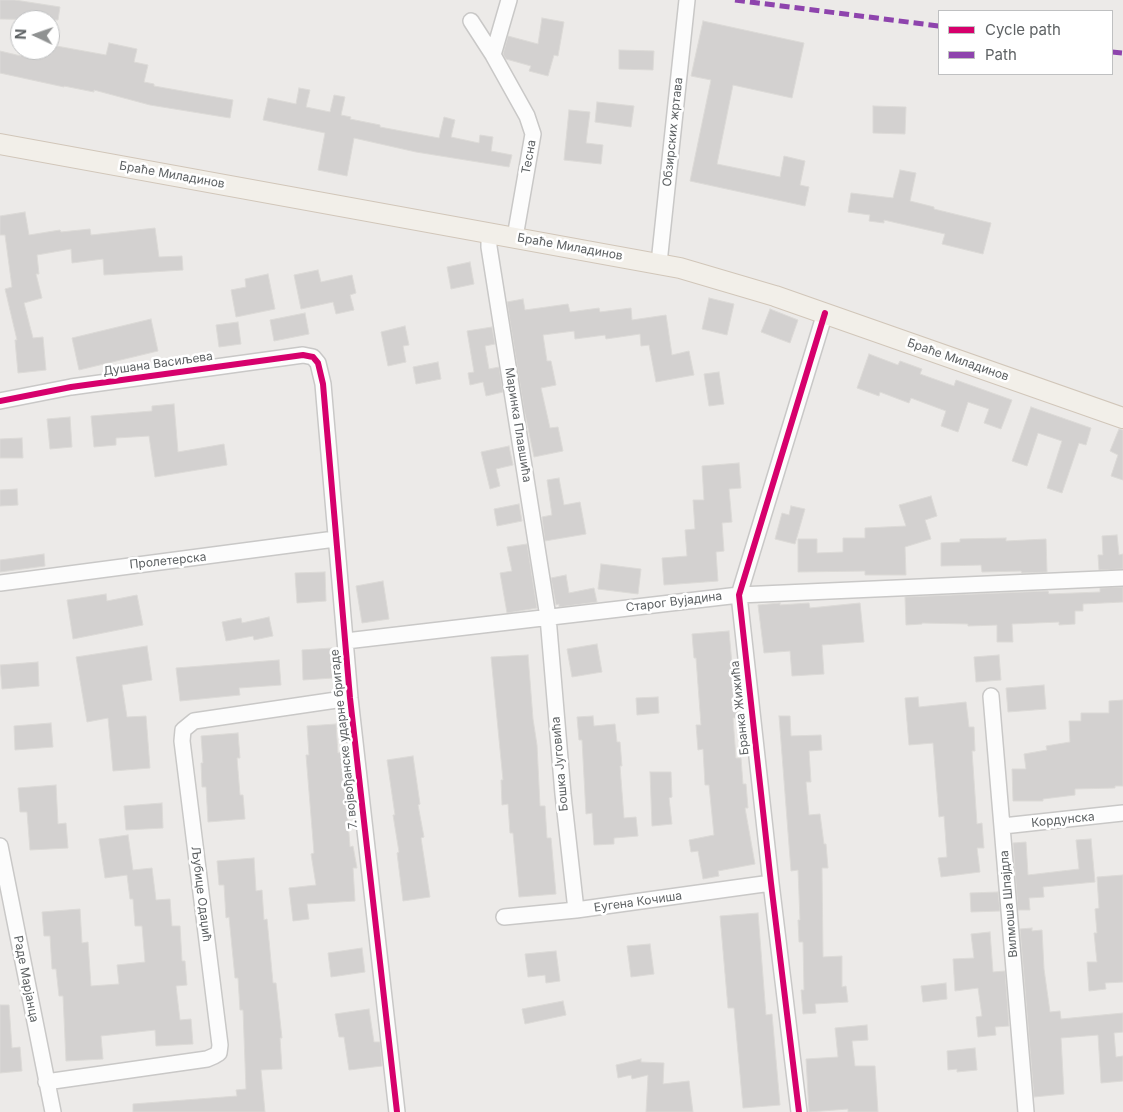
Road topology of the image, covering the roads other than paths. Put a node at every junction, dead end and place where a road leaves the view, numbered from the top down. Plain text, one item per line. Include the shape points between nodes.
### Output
1 (509, 0) edge
2 (688, 0) edge
3 (471, 21) dead end
4 (493, 55) junction
5 (0, 144) edge
6 (489, 232) junction
7 (515, 237) junction
8 (658, 263) junction
9 (825, 313) junction
10 (318, 363) joint
11 (0, 401) edge
12 (1123, 418) edge
13 (335, 539) junction
14 (1123, 578) edge
15 (0, 582) edge
16 (739, 595) junction
17 (548, 617) junction
18 (346, 641) junction
19 (991, 696) dead end
20 (350, 698) junction
21 (1123, 814) edge
22 (1003, 826) junction
23 (0, 846) edge
24 (771, 883) junction
25 (576, 910) junction
26 (504, 917) dead end
27 (46, 1082) junction
28 (53, 1112) edge
29 (397, 1112) edge
30 (799, 1112) edge
31 (1026, 1112) edge

1 - 4 street
2 - 8 street, Обзирских жртава
3 - 4 street, Тесна
4 - 7 street, Тесна via 528,116 533,134
5 - 6 main road, Браће Миладинов
6 - 7 main road, Браће Миладинов
6 - 17 street, Маринка Плавшића
7 - 8 main road, Браће Миладинов
8 - 9 main road, Браће Миладинов via 721,279
9 - 12 main road, Браће Миладинов
9 - 16 street, Бранка Жижића
10 - 11 street, Душана Васиљева via 303,355 71,387
10 - 13 street, 7. војвођанске ударне бригаде via 323,384
13 - 15 street, Пролетерска
13 - 18 street, 7. војвођанске ударне бригаде
14 - 16 street, Старог Вујадина
16 - 17 street, Старог Вујадина
16 - 24 street, Бранка Жижића
17 - 18 street, Старог Вујадина
17 - 25 street, Бошка Југовића
18 - 20 street, 7. војвођанске ударне бригаде
19 - 22 street, Вилмоша Шпајдла
20 - 27 street, Љубице Одаџић via 194,721 183,730 219,1052 207,1059
20 - 29 street, 7. војвођанске ударне бригаде
21 - 22 street, Кордунска
22 - 31 street, Вилмоша Шпајдла
23 - 27 street, Раде Марјанца
24 - 25 street, Еугена Кочиша
24 - 30 street, Бранка Жижића
25 - 26 street, Еугена Кочиша
27 - 28 street, Раде Марјанца

